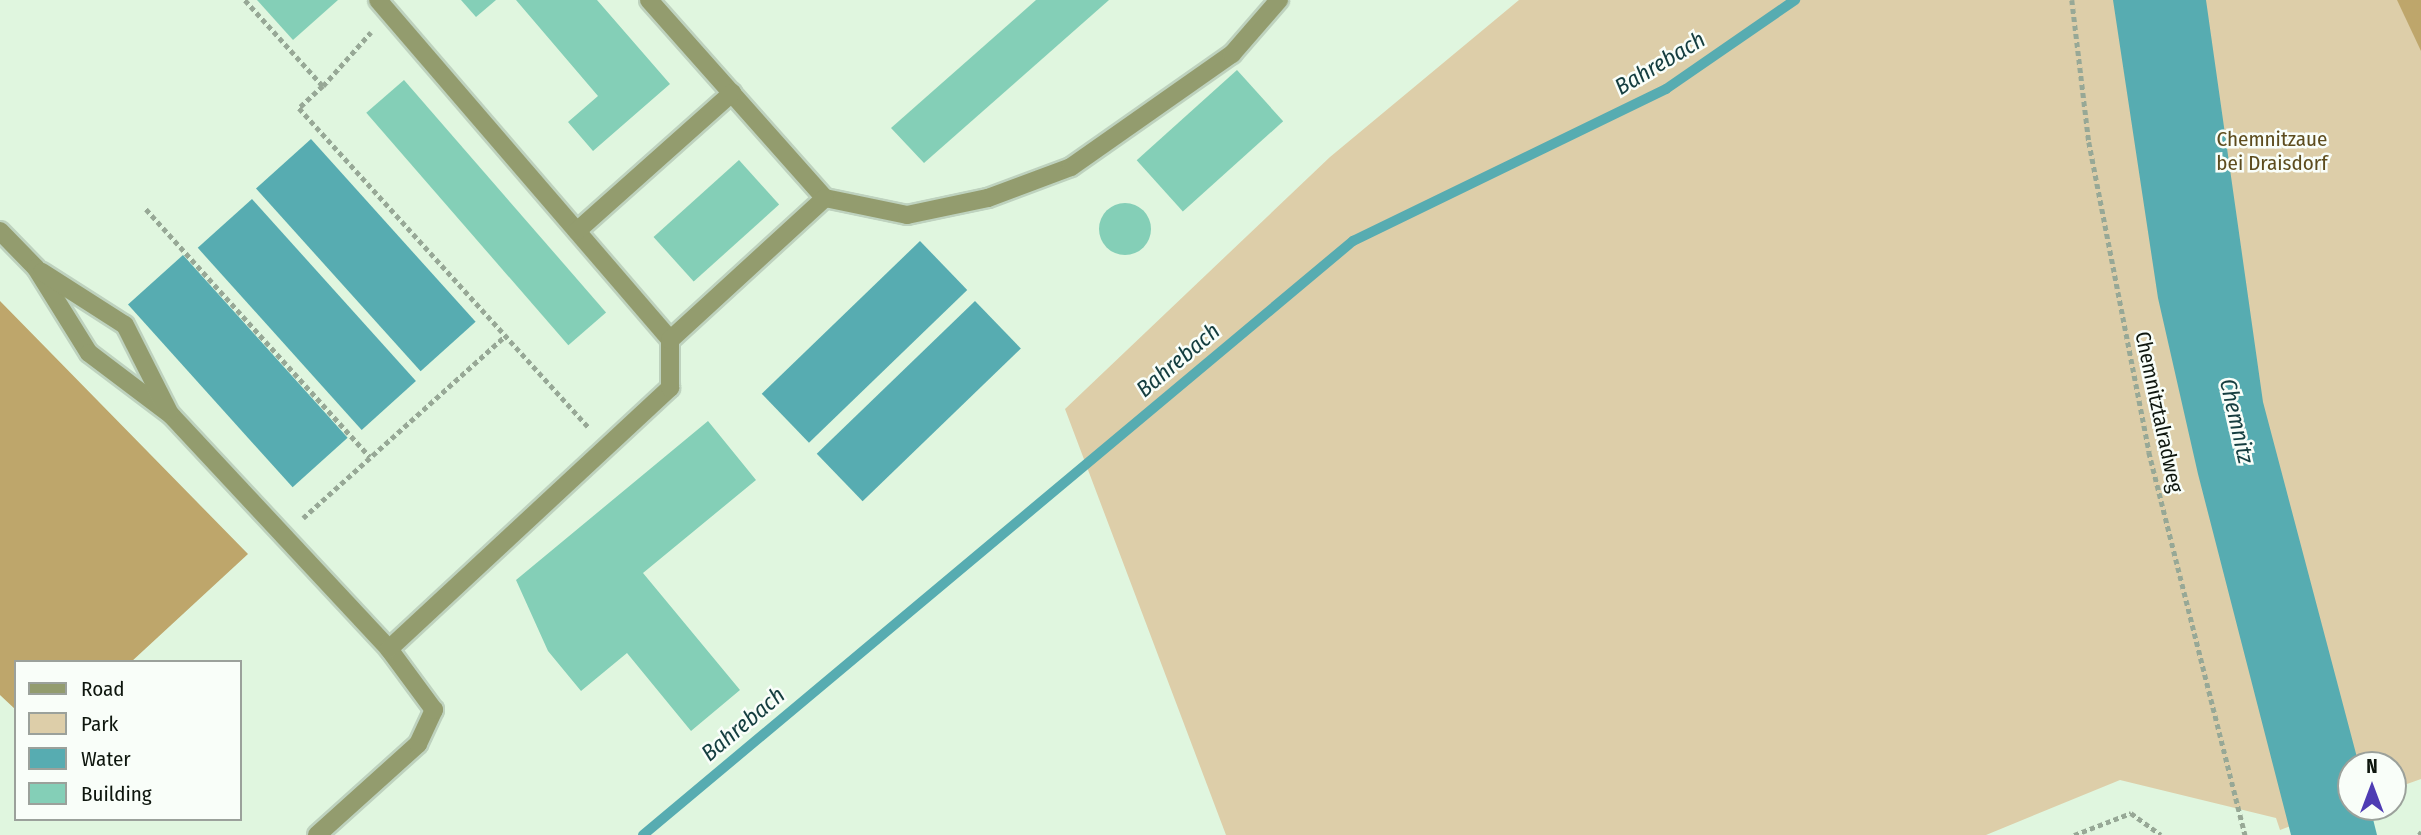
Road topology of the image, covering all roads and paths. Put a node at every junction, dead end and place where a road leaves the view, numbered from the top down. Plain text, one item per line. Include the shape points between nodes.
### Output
1 (245, 0) edge
2 (649, 0) edge
3 (1279, 0) edge
4 (2072, 0) edge
5 (383, 6) edge
6 (323, 86) junction
7 (732, 93) junction
8 (825, 198) junction
9 (146, 209) dead end
10 (0, 231) edge
11 (577, 231) junction
12 (36, 268) junction
13 (505, 336) junction
14 (670, 340) junction
15 (171, 415) junction
16 (606, 447) junction
17 (370, 457) junction
18 (283, 536) junction
19 (389, 649) junction
20 (317, 835) edge
21 (2074, 835) edge
22 (2161, 835) edge
23 (2245, 835) edge

1 - 6 path
2 - 7 lane
3 - 8 lane via 1232,54 1071,167 988,198 907,215
4 - 23 path, Chemnitztalradweg via 2089,142 2149,452
5 - 6 path
5 - 11 lane
6 - 13 path via 299,108
7 - 8 lane
7 - 11 lane
8 - 14 lane
9 - 17 path
10 - 12 lane
11 - 14 lane
12 - 15 lane via 89,353
12 - 15 lane via 125,325
13 - 16 path
13 - 17 path
14 - 16 lane via 670,388
15 - 18 lane
16 - 19 lane
17 - 18 path
18 - 19 lane
19 - 20 lane via 434,710 418,744
21 - 22 path via 2131,813

